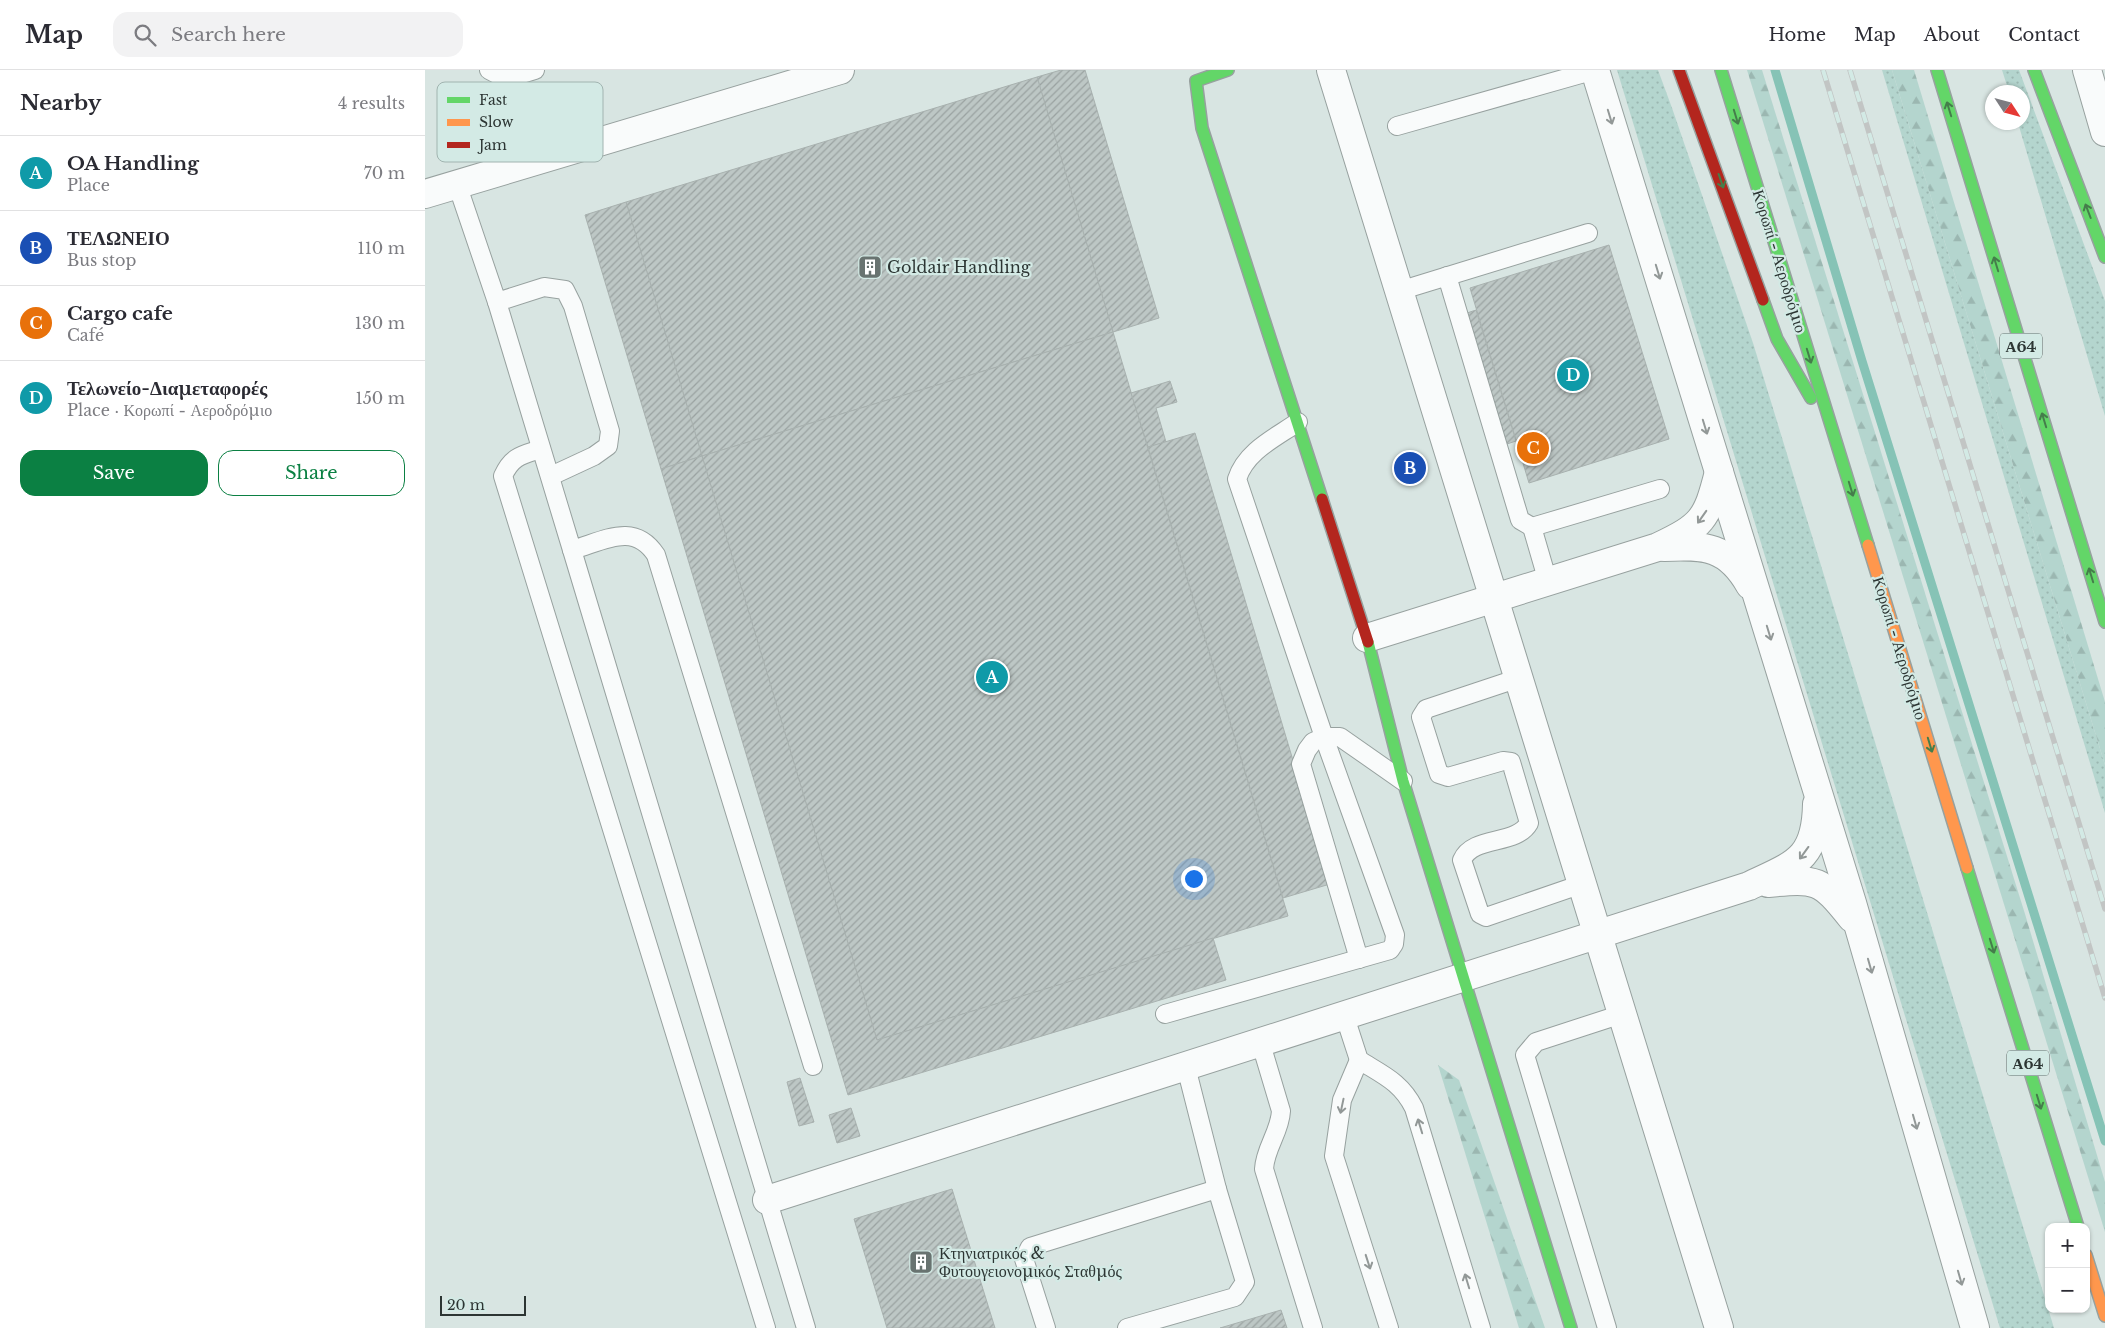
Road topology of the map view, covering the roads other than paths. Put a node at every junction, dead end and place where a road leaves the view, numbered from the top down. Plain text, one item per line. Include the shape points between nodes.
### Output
1 (489, 70) edge
2 (535, 70) edge
3 (840, 70) edge
4 (1228, 70) edge
5 (1331, 70) edge
6 (1595, 70) edge
7 (1679, 70) edge
8 (1721, 70) edge
9 (1937, 70) edge
10 (2034, 70) edge
11 (2087, 70) edge
12 (2091, 70) edge
13 (813, 74) edge
14 (1196, 76) edge
15 (2105, 80) edge
16 (1397, 126) dead end
17 (2105, 132) edge
18 (603, 139) edge
19 (528, 162) edge
20 (457, 184) junction
21 (425, 194) edge
22 (1588, 233) dead end
23 (2105, 256) edge
24 (1447, 276) junction
25 (1399, 292) junction
26 (497, 302) junction
27 (1298, 422) junction
28 (1836, 443) junction
29 (541, 449) junction
30 (1719, 472) junction
31 (551, 476) junction
32 (1660, 489) dead end
33 (1532, 527) junction
34 (1658, 547) junction
35 (572, 550) junction
36 (1548, 582) junction
37 (1494, 598) junction
38 (1759, 601) junction
39 (2105, 622) edge
40 (1367, 638) junction
41 (1519, 678) junction
42 (1324, 737) junction
43 (1403, 781) junction
44 (1817, 790) junction
45 (1582, 884) junction
46 (1749, 886) junction
47 (1858, 926) junction
48 (1597, 933) junction
49 (1359, 959) junction
50 (1463, 976) junction
51 (1165, 1014) dead end
52 (1622, 1014) junction
53 (1345, 1017) junction
54 (1261, 1044) junction
55 (1359, 1060) junction
56 (813, 1066) dead end
57 (1186, 1067) junction
58 (1217, 1189) junction
59 (767, 1200) junction
60 (2077, 1223) edge
61 (2090, 1268) edge
62 (2105, 1316) edge
63 (766, 1328) edge
64 (806, 1328) edge
65 (1046, 1328) edge
66 (1127, 1328) edge
67 (1313, 1328) edge
68 (1389, 1328) edge
69 (1481, 1328) edge
70 (1571, 1328) edge
71 (1607, 1328) edge
72 (1719, 1328) edge
73 (1975, 1328) edge

1 - 2 lane via 506,79
3 - 13 street
4 - 14 main road
5 - 25 street
6 - 16 lane
6 -> 30 street
7 -> 28 main road via 1777,339
8 -> 28 main road, Κορωπί - Αεροδρόμιο / Α64
39 -> 9 main road, Α64
23 -> 10 main road
11 - 17 street
12 - 15 lane
13 - 18 street
14 - 27 main road via 1203,128
19 - 20 street
20 - 21 street
20 - 26 lane
22 - 24 lane
24 - 25 lane
24 - 33 lane via 1519,520
25 - 37 street
26 - 29 lane
26 - 31 lane via 544,287 565,290 573,306 610,431 608,446
27 - 40 main road
27 - 42 lane via 1252,454 1241,466 1237,479
28 -> 60 main road, Κορωπί - Αεροδρόμιο / Α64
29 - 31 lane
29 - 63 lane via 508,464 503,476
30 -> 34 street via 1703,518 1685,534
30 - 38 street
31 - 35 lane
32 - 33 lane
33 - 36 lane
34 - 36 street
34 - 38 street via 1702,546 1712,549 1743,572
35 - 56 lane via 627,535 639,537 656,555
35 - 59 lane
36 - 37 street
37 - 40 street
37 - 41 street
38 -> 44 street
40 - 43 main road
41 - 45 street
41 - 45 lane via 1426,709 1421,717 1439,774 1443,777 1503,761 1511,762 1529,823 1523,831 1470,849 1461,860 1480,914 1486,918
42 - 43 lane via 1340,736
42 - 49 lane via 1313,742 1301,764
42 - 49 lane via 1395,935 1389,950
43 - 50 main road
44 -> 46 street via 1817,827 1802,858
44 - 47 street
45 - 48 street
46 - 47 street via 1803,880 1819,884 1834,895
46 - 48 street
47 -> 73 street
48 - 50 street
48 - 52 street
49 - 51 lane
50 - 53 street
50 - 70 main road
52 - 71 lane via 1536,1042 1525,1055
52 - 72 street
53 - 54 street
53 - 55 lane
54 - 57 street
54 - 67 lane via 1281,1111 1281,1123 1264,1158 1264,1169
55 -> 68 lane via 1342,1100 1335,1156
69 -> 55 lane via 1414,1108 1407,1093 1395,1082
57 - 58 lane
57 - 59 street
58 - 65 lane via 1030,1247 1024,1259
58 - 66 lane via 1245,1282 1242,1290 1235,1297
59 - 64 lane
61 - 62 main road

